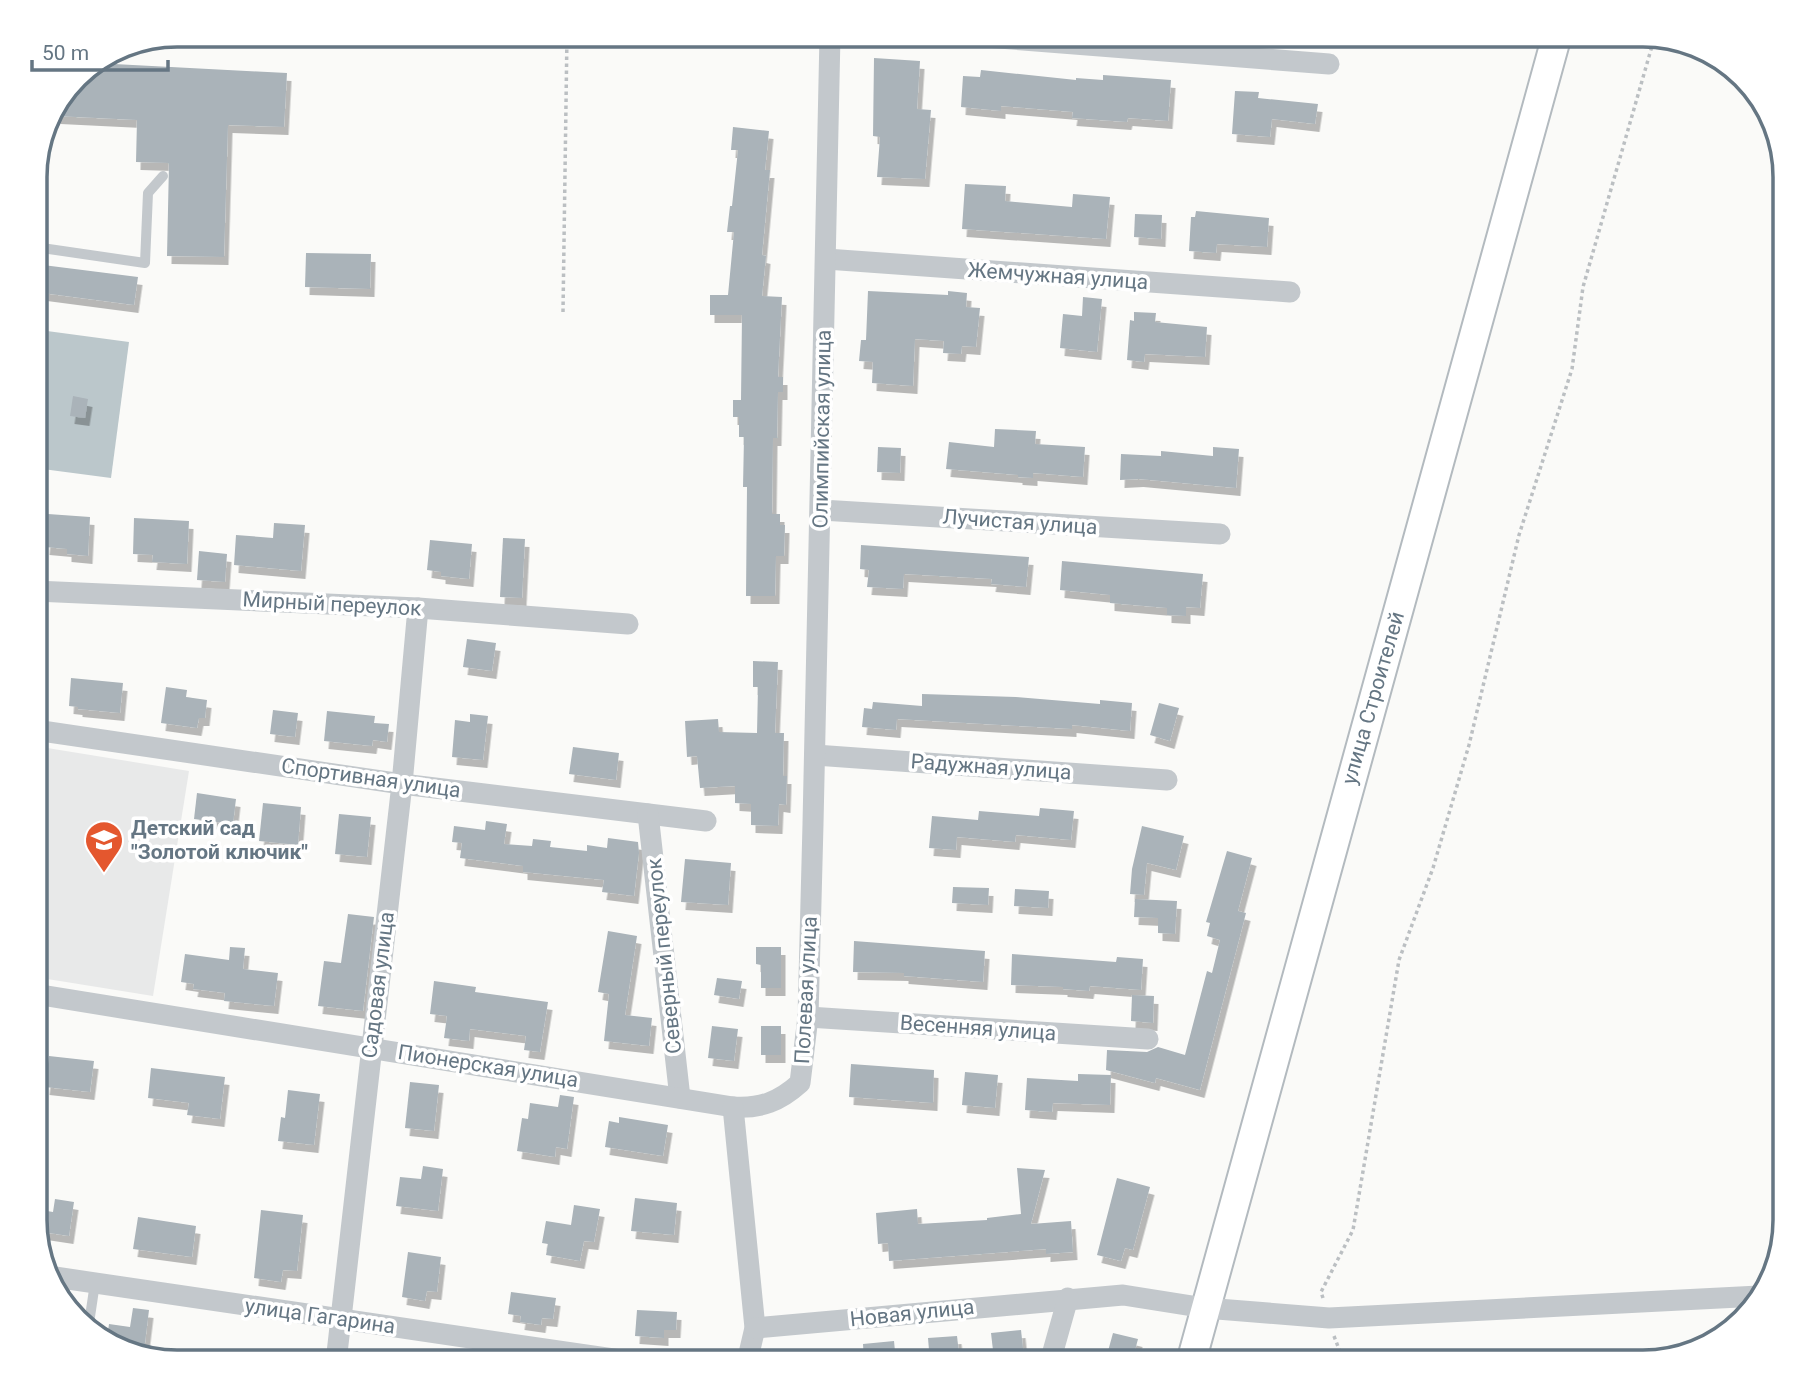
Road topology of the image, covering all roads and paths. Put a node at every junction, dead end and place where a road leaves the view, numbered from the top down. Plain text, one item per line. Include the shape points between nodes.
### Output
1 (567, 47) edge
2 (830, 47) edge
3 (1113, 47) edge
4 (1554, 47) edge
5 (1651, 48) edge
6 (1329, 64) dead end
7 (163, 176) dead end
8 (48, 249) edge
9 (826, 259) junction
10 (1290, 292) dead end
11 (563, 312) dead end
12 (821, 510) junction
13 (1220, 534) dead end
14 (48, 592) edge
15 (418, 608) junction
16 (628, 624) dead end
17 (48, 732) edge
18 (815, 755) junction
19 (1167, 780) dead end
20 (402, 784) junction
21 (648, 814) junction
22 (706, 821) dead end
23 (813, 824) joint
24 (48, 996) edge
25 (808, 1017) junction
26 (1148, 1039) dead end
27 (371, 1047) junction
28 (680, 1098) junction
29 (733, 1107) junction
30 (62, 1278) edge
31 (94, 1283) junction
32 (1748, 1297) edge
33 (1068, 1298) junction
34 (1205, 1308) junction
35 (90, 1316) edge
36 (1329, 1318) junction
37 (340, 1320) junction
38 (755, 1328) junction
39 (338, 1350) edge
40 (550, 1350) edge
41 (750, 1350) edge
42 (1054, 1350) edge
43 (1194, 1350) edge
44 (1338, 1350) edge

1 - 11 path
2 - 9 street, Олимпийская улица
3 - 6 street
4 - 34 main road, улица Строителей
5 - 36 path via 1583,287 1572,369 1519,535 1469,745 1433,867 1399,960 1353,1230 1321,1292
7 - 8 lane via 148,193 145,263
9 - 10 street, Жемчужная улица
9 - 12 street, Олимпийская улица
12 - 13 street, Лучистая улица
12 - 18 street, Олимпийская улица
14 - 15 street, Мирный переулок
15 - 16 street, Мирный переулок
15 - 20 street, Садовая улица
17 - 20 street, Спортивная улица
18 - 19 street, Радужная улица
18 - 23 street, Олимпийская улица
20 - 21 street, Спортивная улица
20 - 27 street, Садовая улица
21 - 22 street, Спортивная улица
21 - 28 street, Северный переулок
23 - 25 street, Полевая улица
24 - 27 street, Пионерская улица
25 - 26 street, Весенняя улица
25 - 29 street, Полевая улица via 800,1083 785,1097 766,1105
27 - 28 street, Пионерская улица
27 - 37 street, Садовая улица
28 - 29 street, Пионерская улица
29 - 38 street
30 - 31 street, улица Гагарина
31 - 35 lane
31 - 37 street, улица Гагарина
32 - 36 street, Новая улица
33 - 34 street, Новая улица via 1123,1295
33 - 38 street, Новая улица
33 - 42 street
34 - 36 street, Новая улица
34 - 43 main road, улица Строителей
36 - 44 path
37 - 39 street, Садовая улица
37 - 40 street, улица Гагарина
38 - 41 street

